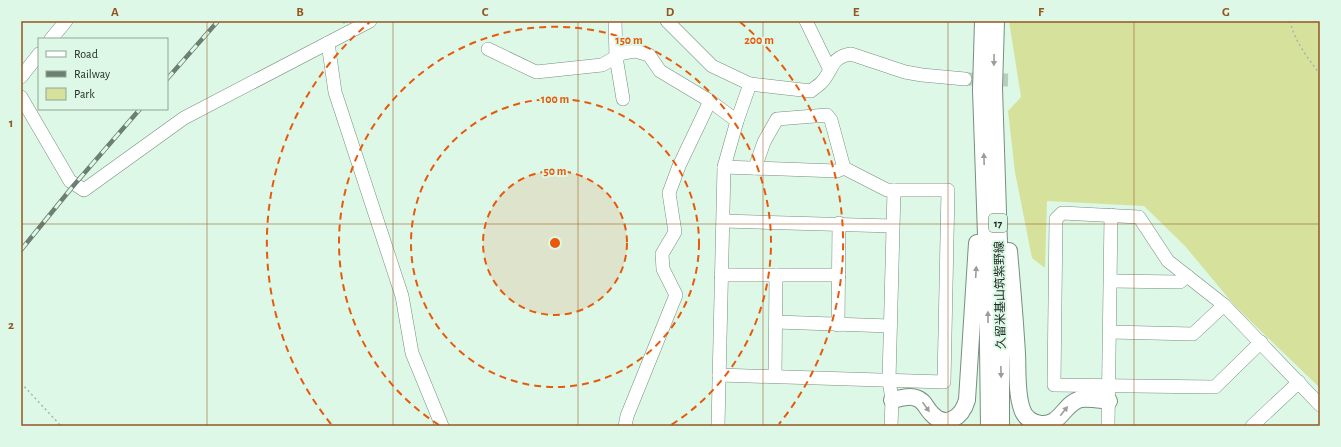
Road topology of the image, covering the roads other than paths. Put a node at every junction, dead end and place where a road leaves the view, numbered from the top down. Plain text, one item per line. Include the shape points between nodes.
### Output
1 (66, 21) edge
2 (370, 21) edge
3 (615, 21) edge
4 (667, 21) edge
5 (806, 21) edge
6 (983, 21) edge
7 (996, 21) edge
8 (52, 38) edge
9 (328, 43) junction
10 (488, 49) dead end
11 (38, 55) edge
12 (616, 58) junction
13 (829, 68) junction
14 (22, 73) edge
15 (965, 79) tunnel mouth
16 (750, 84) junction
17 (21, 97) edge
18 (623, 99) dead end
19 (710, 100) junction
20 (737, 121) junction
21 (724, 168) junction
22 (755, 168) junction
23 (844, 168) junction
24 (991, 186) junction
25 (894, 190) junction
26 (1110, 215) junction
27 (724, 221) junction
28 (839, 223) junction
29 (892, 226) junction
30 (721, 275) junction
31 (776, 275) junction
32 (838, 275) junction
33 (1187, 276) junction
34 (1111, 281) junction
35 (1224, 305) junction
36 (776, 322) junction
37 (838, 325) junction
38 (890, 326) junction
39 (1110, 332) junction
40 (1261, 342) junction
41 (718, 375) junction
42 (775, 376) junction
43 (889, 380) junction
44 (1299, 382) junction
45 (1109, 393) junction
46 (892, 400) junction
47 (1320, 405) edge
48 (1257, 424) edge
49 (442, 426) edge
50 (625, 426) edge
51 (718, 426) edge
52 (891, 426) edge
53 (989, 426) edge
54 (1001, 426) edge
55 (1108, 426) edge

1 - 8 street
2 - 9 street
3 - 12 street
4 - 16 street via 712,66
5 - 13 street
24 -> 6 main road, 久留米基山筑紫野線 / 17 via 981,90
7 -> 24 main road, 久留米基山筑紫野線 / 17
9 - 17 street via 184,118 84,190 70,181
9 - 49 street via 335,92 402,296 412,352
10 - 12 street via 536,72 602,65
11 - 14 street
12 - 18 street
12 - 19 street via 623,53 635,51 649,55 660,71
13 - 15 street via 844,55 851,54 922,76
13 - 16 street via 821,83 811,91
16 - 20 street
19 - 20 street
19 - 50 street via 669,193 675,232 662,254 663,269 676,295
20 - 21 street
21 - 22 street
21 - 27 street
22 - 23 street
22 - 23 street via 764,142 778,119 826,115 831,120
23 - 25 street via 887,190
24 -> 45 main road via 1005,220 1014,299 1020,398 1024,414 1030,420 1043,424 1057,421 1065,409 1081,400
46 -> 24 main road via 915,397 921,400 935,417 946,421 957,418 964,410 967,400 978,230
53 -> 24 main road, 久留米基山筑紫野線 / 17
24 -> 54 main road, 久留米基山筑紫野線 / 17 via 1001,305
25 - 29 street
25 - 43 street via 948,190 944,382
26 - 33 street via 1139,217 1168,260
26 - 34 street
26 - 45 street via 1062,213 1056,219 1054,386
27 - 28 street
27 - 30 street
28 - 29 street
28 - 32 street
29 - 38 street
30 - 31 street
30 - 41 street
31 - 32 street
31 - 36 street
32 - 37 street
33 - 34 street via 1180,282
33 - 35 street
34 - 39 street
35 - 39 street via 1193,334
35 - 40 street
36 - 37 street
36 - 42 street
37 - 38 street
38 - 43 street
39 - 45 street
40 - 44 street
40 - 45 street via 1215,387
41 - 42 street
41 - 51 street
42 - 43 street
43 - 46 street
44 - 47 street
44 - 48 street
45 - 55 street
46 - 52 street

